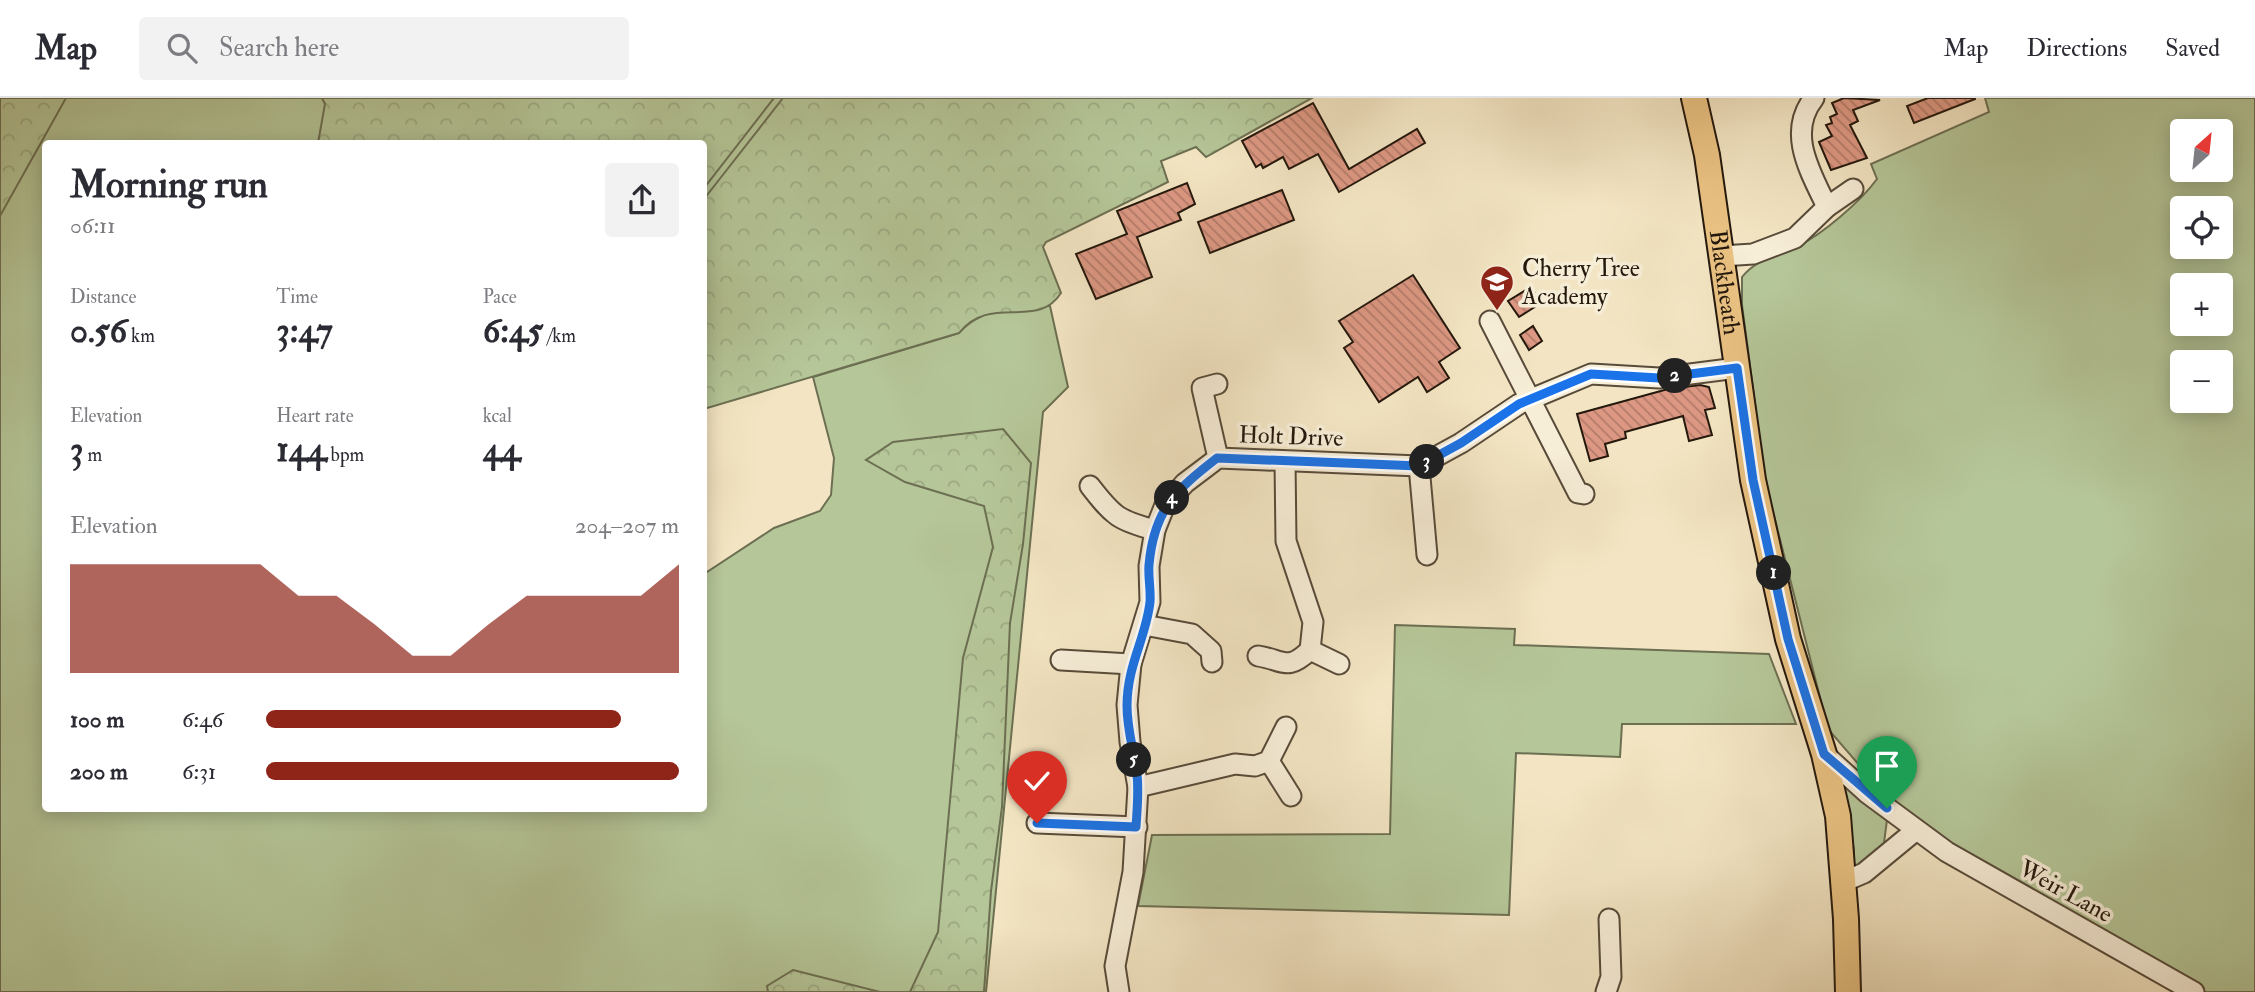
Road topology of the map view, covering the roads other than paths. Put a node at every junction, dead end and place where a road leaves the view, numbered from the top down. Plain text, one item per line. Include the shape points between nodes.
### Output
1 (1694, 98) edge
2 (1814, 98) edge
3 (1853, 189) dead end
4 (1827, 207) junction
5 (1722, 256) junction
6 (1490, 321) dead end
7 (1737, 368) junction
8 (1217, 384) dead end
9 (1530, 399) junction
10 (1217, 458) junction
11 (1285, 461) junction
12 (1419, 466) junction
13 (1090, 486) dead end
14 (1575, 493) dead end
15 (1155, 530) junction
16 (1427, 555) dead end
17 (1144, 625) junction
18 (1310, 650) junction
19 (1258, 656) dead end
20 (1061, 660) dead end
21 (1212, 662) dead end
22 (1131, 664) junction
23 (1339, 664) dead end
24 (1286, 727) dead end
25 (1824, 754) junction
26 (1269, 761) junction
27 (1139, 788) junction
28 (1291, 796) dead end
29 (1037, 823) dead end
30 (1136, 827) junction
31 (1915, 831) junction
32 (1843, 882) junction
33 (1609, 919) dead end
34 (1119, 992) edge
35 (1606, 992) edge
36 (1847, 992) edge
37 (2194, 992) edge

1 - 5 main road, Blackheath
2 - 4 street via 1800,133 1803,152
3 - 4 street
4 - 5 street via 1795,238 1753,254
5 - 7 main road, Blackheath
6 - 9 street
7 - 9 street via 1659,378 1591,374
7 - 25 main road, Blackheath via 1753,480 1788,639
8 - 10 street via 1202,388
9 - 12 street
9 - 14 street
10 - 11 street, Holt Drive
10 - 15 street, Holt Drive via 1165,505
11 - 12 street, Holt Drive
11 - 18 street via 1286,541 1313,622
12 - 16 street
13 - 15 street via 1127,524
15 - 17 street, Holt Drive
17 - 21 street via 1192,634 1211,651
17 - 22 street, Holt Drive
18 - 19 street via 1299,661 1282,665
18 - 23 street
20 - 22 street
22 - 27 street, Holt Drive via 1128,717
24 - 26 street
25 - 31 street, Weir Lane
25 - 32 main road, Blackheath via 1838,816
26 - 27 street via 1235,764
26 - 28 street
27 - 30 street, Holt Drive
29 - 30 street
30 - 34 street, Holt Drive via 1133,872 1115,966
31 - 32 street via 1864,873
31 - 37 street, Weir Lane
32 - 36 main road, Blackheath
33 - 35 street via 1611,977

